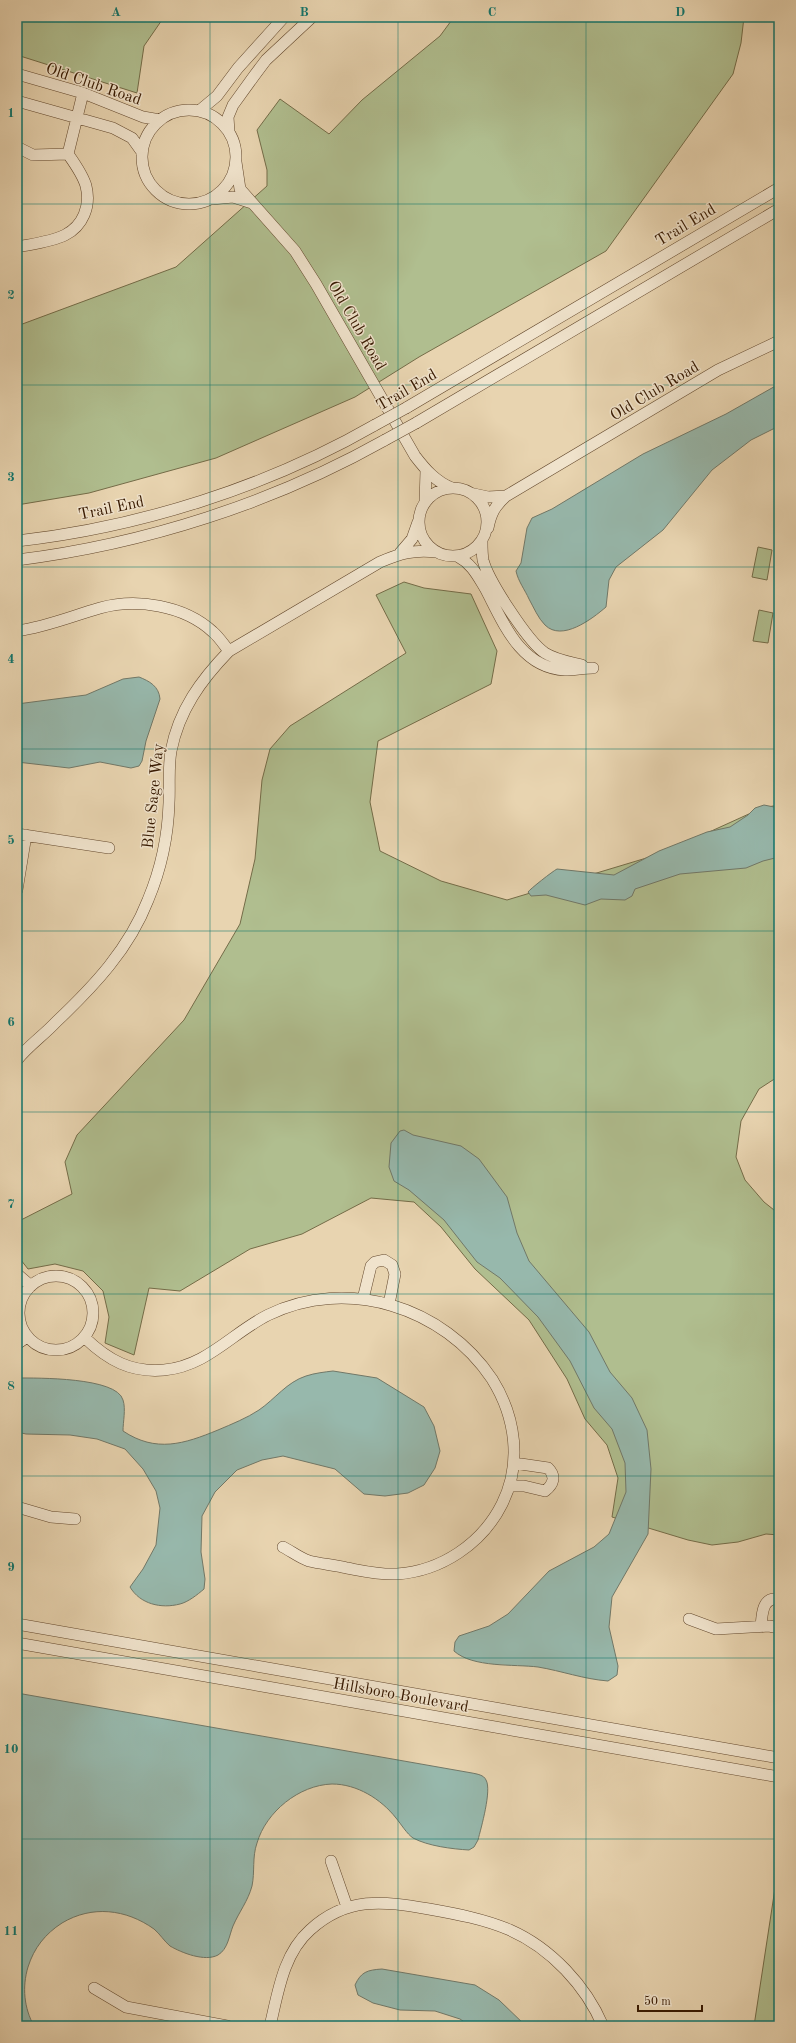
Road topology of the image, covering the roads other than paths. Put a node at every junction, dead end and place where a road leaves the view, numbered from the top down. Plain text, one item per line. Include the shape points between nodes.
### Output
1 (284, 17) edge
2 (312, 17) edge
3 (254, 50) junction
4 (266, 60) junction
5 (17, 74) edge
6 (83, 93) junction
7 (17, 101) edge
8 (199, 111) junction
9 (77, 117) junction
10 (160, 120) junction
11 (229, 132) junction
12 (17, 147) edge
13 (142, 152) junction
14 (68, 154) junction
15 (236, 162) junction
16 (779, 188) edge
17 (212, 199) junction
18 (252, 203) junction
19 (779, 209) edge
20 (17, 247) edge
21 (779, 341) edge
22 (426, 471) junction
23 (452, 488) junction
24 (474, 494) junction
25 (506, 496) junction
26 (425, 503) junction
27 (419, 518) junction
28 (488, 528) junction
29 (17, 541) edge
30 (482, 541) junction
31 (436, 552) junction
32 (400, 553) junction
33 (457, 556) junction
34 (17, 560) edge
35 (17, 631) edge
36 (229, 651) junction
37 (22, 835) edge
38 (109, 848) dead end
39 (17, 890) edge
40 (17, 1060) edge
41 (17, 1274) edge
42 (31, 1286) junction
43 (363, 1299) junction
44 (389, 1304) junction
45 (27, 1337) junction
46 (84, 1338) junction
47 (17, 1344) edge
48 (514, 1463) junction
49 (509, 1486) junction
50 (17, 1507) edge
51 (75, 1519) dead end
52 (283, 1547) dead end
53 (779, 1599) edge
54 (689, 1619) dead end
55 (17, 1624) edge
56 (761, 1627) junction
57 (779, 1628) edge
58 (17, 1644) edge
59 (779, 1758) edge
60 (779, 1777) edge
61 (331, 1861) dead end
62 (347, 1907) junction
63 (94, 1988) dead end
64 (227, 2026) edge
65 (270, 2026) edge
66 (603, 2026) edge

1 - 3 street
2 - 4 street
3 - 4 street
3 - 8 street via 217,96
4 - 11 street via 233,105 228,117
5 - 6 street, Old Club Road
6 - 9 street
6 - 10 street, Old Club Road via 143,117
7 - 9 street
8 - 10 street via 178,111
8 - 11 street via 217,119
9 - 13 street via 113,128 132,138
9 - 14 street
10 - 13 street via 148,133
11 - 15 street via 234,143
12 - 14 street via 33,155
13 - 17 street via 142,163 147,179 162,196 179,204 191,205
14 - 20 street via 86,185 88,197 83,219 75,229 63,236
15 - 17 street via 231,179
15 - 18 street, Old Club Road via 240,189
16 - 29 street, Trail End, bridge via 406,408 294,466 233,490 169,510 103,526
17 - 18 street via 233,197
18 - 22 street, Old Club Road via 295,251
19 - 34 street, bridge via 352,458 241,506 172,528 105,545
21 - 25 street, Old Club Road via 718,370
22 - 23 street, Old Club Road
22 - 26 street
23 - 24 street via 467,490
23 - 26 street via 437,492
24 - 25 street, Old Club Road via 488,498
24 - 28 street via 484,506
25 - 28 street, Old Club Road via 495,505 490,514
26 - 27 street
27 - 31 street via 421,534 425,542
27 - 32 street, Blue Sage Way via 412,539
28 - 30 street
30 - 33 street via 471,552
30 - 33 street via 482,555 487,570 533,644 556,659 593,668 565,670 552,668 532,659 516,643 472,566
31 - 32 street, Blue Sage Way via 414,550
31 - 33 street
32 - 36 street, Blue Sage Way via 380,562
35 - 36 street via 53,624 100,608 140,604 160,606 197,621 213,632
36 - 40 street, Blue Sage Way via 198,686 186,705 178,727 171,752 168,826 164,850 149,900 138,922 124,946 92,987
37 - 38 street
37 - 39 street
41 - 42 street
42 - 45 street via 22,1298 19,1309 19,1318
42 - 46 street via 47,1277 57,1276 83,1287 92,1302 93,1313 92,1322
43 - 44 street
43 - 44 street via 371,1266 384,1260 392,1265 395,1274
43 - 46 street via 312,1300 287,1307 252,1325 202,1359 167,1370 150,1371 115,1362
44 - 48 street via 431,1322 465,1346 478,1361 503,1398 514,1439
45 - 46 street via 41,1347 59,1350 74,1346
45 - 47 street
48 - 49 street
48 - 49 street via 548,1468 554,1476 553,1481 546,1491 524,1486
49 - 52 street via 502,1504 478,1537 443,1563 422,1570 397,1574 378,1573 308,1560
50 - 51 street via 50,1517
53 - 56 street via 774,1598 764,1606
54 - 56 street via 716,1629
55 - 59 street, Hillsboro Boulevard
56 - 57 street
58 - 60 street, Hillsboro Boulevard
61 - 62 street
62 - 65 street via 309,1930 295,1947 284,1968
62 - 66 street via 370,1902 393,1902 466,1916 511,1931 552,1958 567,1972 585,1993
63 - 64 street via 126,2007

